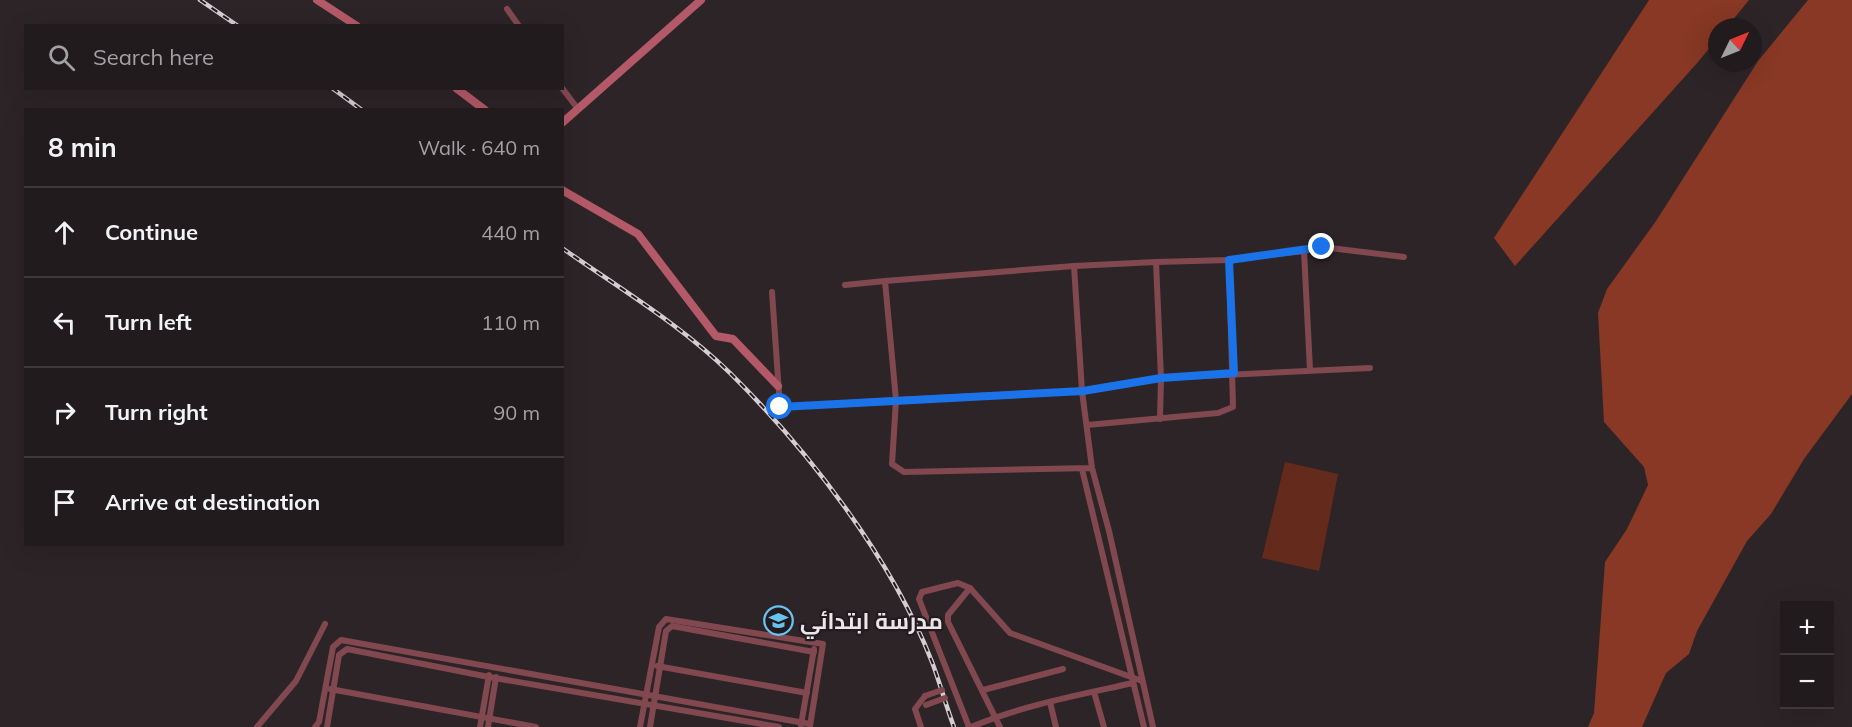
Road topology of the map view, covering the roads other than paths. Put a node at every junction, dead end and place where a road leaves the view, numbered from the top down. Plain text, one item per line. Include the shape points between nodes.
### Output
1 (317, 0) edge
2 (701, 0) edge
3 (507, 9) dead end
4 (354, 24) edge
5 (518, 24) edge
6 (459, 90) edge
7 (564, 90) edge
8 (482, 108) edge
9 (578, 109) junction
10 (564, 121) edge
11 (564, 191) edge
12 (1304, 251) junction
13 (1404, 257) dead end
14 (1229, 260) junction
15 (1156, 262) junction
16 (1074, 266) junction
17 (885, 281) junction
18 (845, 285) dead end
19 (772, 292) dead end
20 (1370, 368) dead end
21 (1310, 370) junction
22 (1234, 373) junction
23 (1161, 378) junction
24 (778, 386) junction
25 (1083, 391) junction
26 (896, 400) junction
27 (1160, 419) junction
28 (1087, 425) junction
29 (1092, 468) junction
30 (1082, 469) junction
31 (970, 588) junction
32 (325, 624) dead end
33 (815, 643) junction
34 (814, 652) junction
35 (651, 665) junction
36 (660, 667) junction
37 (493, 669) junction
38 (1063, 669) dead end
39 (492, 678) junction
40 (1133, 680) junction
41 (1142, 681) junction
42 (952, 686) junction
43 (326, 688) junction
44 (334, 689) junction
45 (983, 690) junction
46 (1095, 692) junction
47 (807, 693) junction
48 (956, 694) junction
49 (645, 700) junction
50 (654, 701) junction
51 (1050, 702) junction
52 (482, 716) junction
53 (918, 717) junction
54 (994, 717) junction
55 (490, 718) junction
56 (317, 724) edge
57 (801, 725) edge
58 (810, 726) edge
59 (257, 727) edge
60 (327, 727) edge
61 (480, 727) edge
62 (488, 727) edge
63 (536, 727) edge
64 (640, 727) edge
65 (650, 727) edge
66 (778, 727) edge
67 (921, 727) edge
68 (970, 727) edge
69 (1000, 727) edge
70 (1056, 727) edge
71 (1104, 727) edge
72 (1144, 727) edge
73 (1153, 727) edge

1 - 4 street
2 - 9 street
3 - 5 street
6 - 8 street
7 - 9 street
9 - 10 street
11 - 24 street via 638,234 717,336 733,339
12 - 13 street via 1322,247
12 - 14 street
12 - 21 street
14 - 15 street
14 - 22 street
15 - 16 street
15 - 23 street
16 - 17 street
16 - 25 street
17 - 18 street
17 - 26 street
19 - 24 street
20 - 21 street
21 - 22 street
22 - 23 street
22 - 27 street via 1233,406 1228,410
23 - 25 street
23 - 27 street
24 - 26 street via 780,407
25 - 26 street
25 - 28 street
26 - 30 street via 892,464 904,472
27 - 28 street
28 - 29 street
29 - 30 street
29 - 41 street
30 - 40 street
31 - 40 street via 1010,633
31 - 42 street via 957,582 922,592 919,599
31 - 45 street via 948,615 948,621
32 - 59 street via 296,681
33 - 34 street
33 - 35 street via 666,619 659,627
33 - 58 street via 823,644
34 - 36 street via 672,626 666,631
34 - 47 street
35 - 36 street
35 - 49 street
36 - 47 street
36 - 50 street
37 - 39 street
37 - 43 street via 341,640 333,647
37 - 49 street
38 - 45 street
39 - 44 street via 347,649 339,655
39 - 49 street
39 - 52 street
39 - 55 street
40 - 41 street
40 - 46 street
40 - 72 street
41 - 73 street
42 - 48 street
42 - 53 street, bridge via 925,696 915,709
43 - 44 street
43 - 56 street
44 - 52 street
44 - 60 street
45 - 54 street
46 - 51 street
46 - 71 street
47 - 57 street
48 - 53 street, bridge via 926,705
48 - 68 street
49 - 50 street
49 - 64 street
50 - 57 street
50 - 65 street
50 - 66 street
51 - 54 street
51 - 70 street
52 - 55 street
52 - 61 street
53 - 67 street
54 - 68 street
54 - 69 street
55 - 62 street
55 - 63 street
56 - 60 street
57 - 58 street

